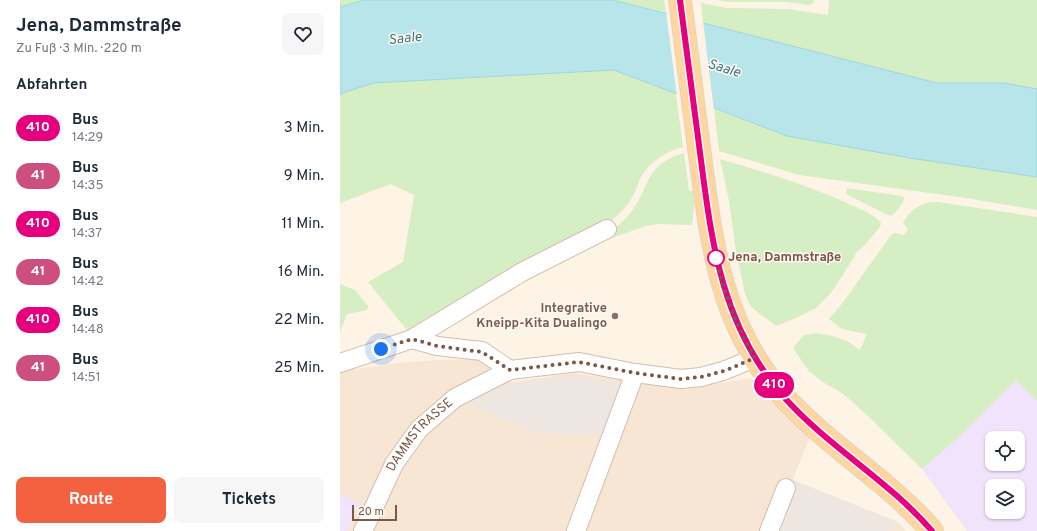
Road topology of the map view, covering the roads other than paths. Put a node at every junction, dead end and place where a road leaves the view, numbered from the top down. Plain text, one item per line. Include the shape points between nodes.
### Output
1 (680, 0) edge
2 (607, 229) dead end
3 (412, 339) junction
4 (755, 358) junction
5 (340, 363) edge
6 (510, 370) junction
7 (635, 373) junction
8 (786, 488) dead end
9 (363, 531) edge
10 (576, 531) edge
11 (769, 531) edge
12 (932, 531) edge

1 - 4 main road via 715,255 726,296
2 - 3 street via 522,272
3 - 5 street
3 - 6 street via 437,346 482,352
4 - 7 street, DAMMSTRASSE via 731,369 701,377 681,379
4 - 12 main road via 778,390 799,413 896,494
6 - 7 street, DAMMSTRASSE via 579,362
6 - 9 street, DAMMSTRASSE via 455,398 419,429 394,464
7 - 10 street
8 - 11 street

